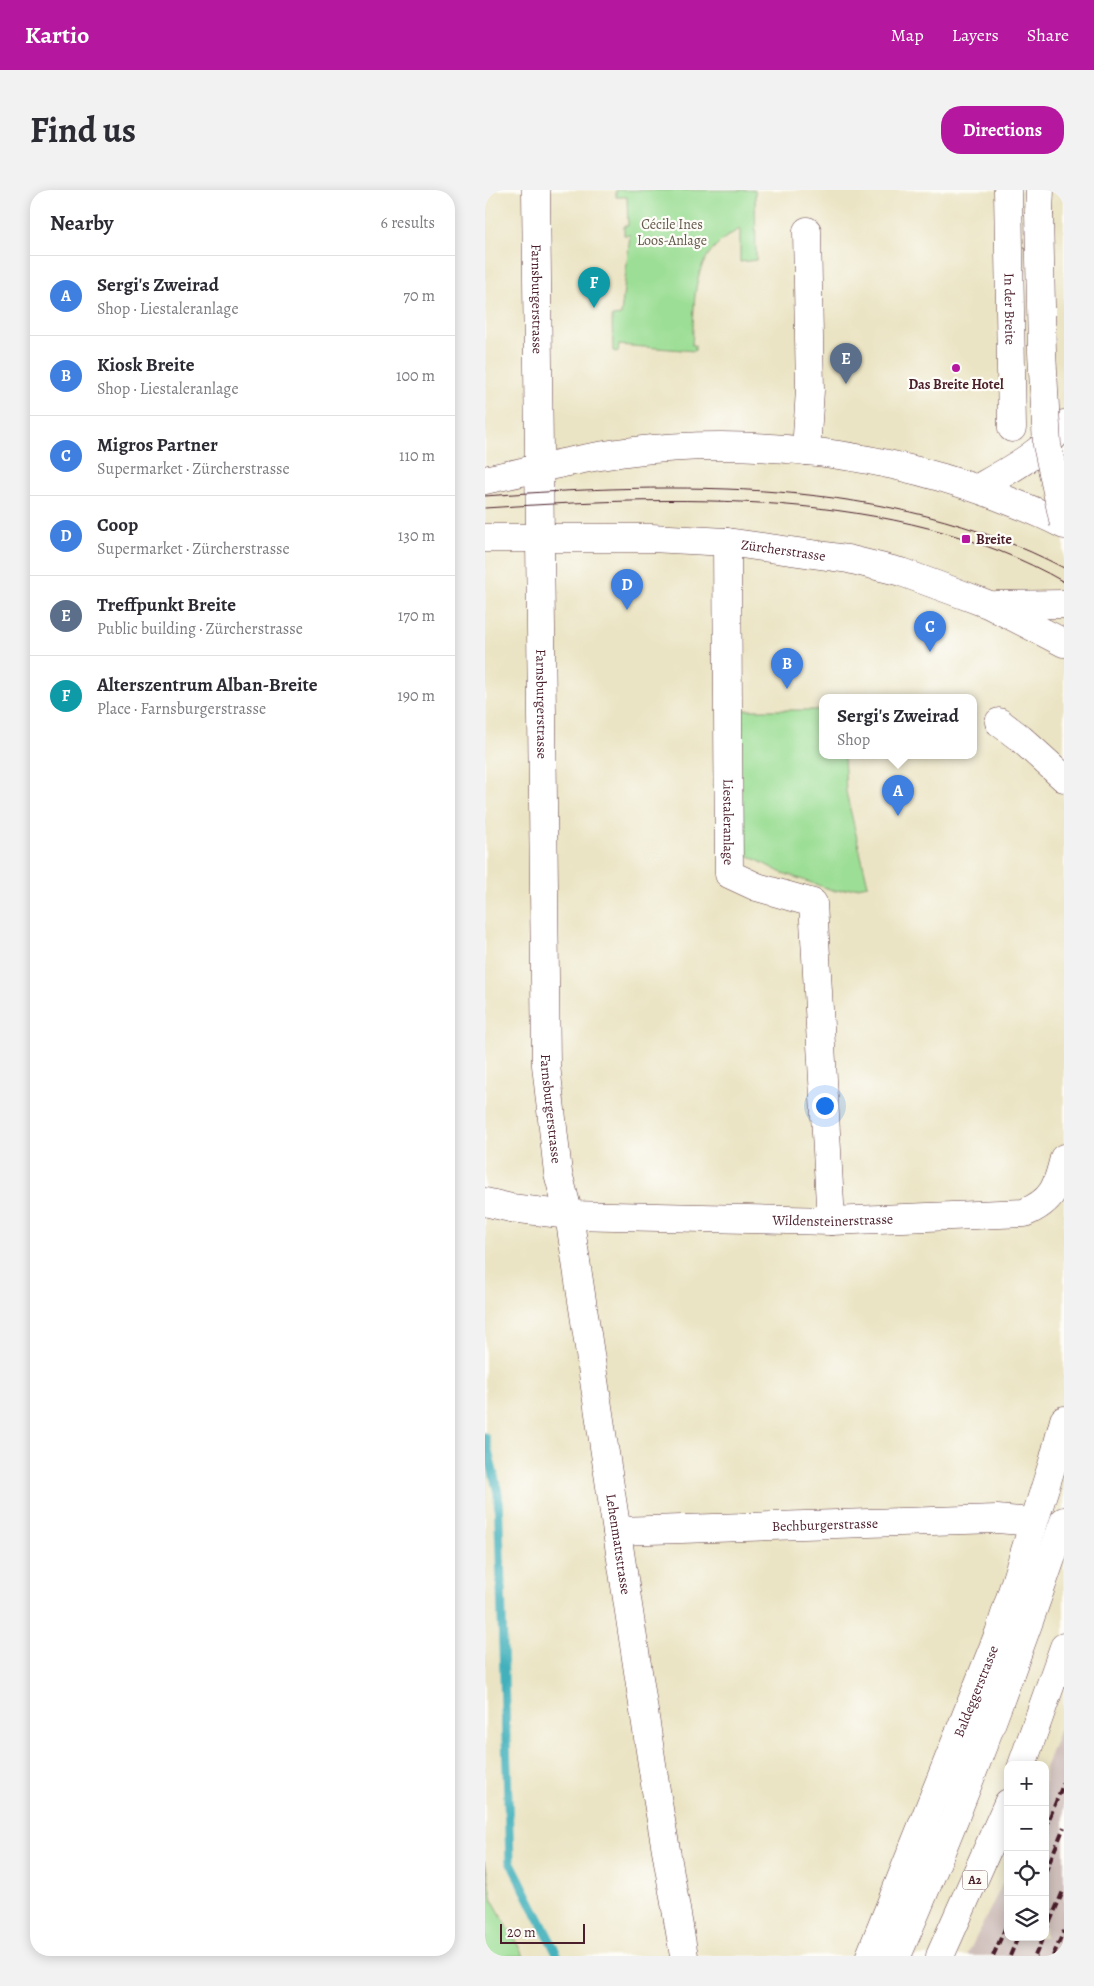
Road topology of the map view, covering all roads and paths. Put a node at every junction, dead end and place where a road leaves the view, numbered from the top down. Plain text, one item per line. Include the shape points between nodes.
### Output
1 (536, 190) edge
2 (1008, 190) edge
3 (1040, 190) edge
4 (807, 232) dead end
5 (1064, 424) edge
6 (1012, 428) dead end
7 (806, 451) junction
8 (540, 467) junction
9 (485, 480) edge
10 (978, 488) junction
11 (1064, 524) edge
12 (485, 538) edge
13 (539, 539) junction
14 (727, 542) junction
15 (1064, 604) edge
16 (990, 605) junction
17 (1064, 643) edge
18 (999, 722) dead end
19 (1064, 778) edge
20 (1064, 1158) edge
21 (485, 1202) edge
22 (569, 1215) junction
23 (831, 1221) junction
24 (1064, 1420) edge
25 (1064, 1521) edge
26 (1033, 1522) junction
27 (617, 1531) junction
28 (1064, 1648) edge
29 (1024, 1761) edge
30 (1006, 1806) edge
31 (684, 1956) edge
32 (870, 1956) edge
33 (897, 1956) edge
34 (940, 1956) edge

1 - 8 main road, Farnsburgerstrasse
2 - 6 main road, In der Breite
3 - 11 main road, bridge via 1047,445
4 - 7 main road via 810,390
5 - 10 main road via 1051,440
7 - 8 main road via 721,447 661,449
7 - 10 main road via 865,459
8 - 9 main road
8 - 13 main road, Farnsburgerstrasse
10 - 11 main road
12 - 13 main road, Zürcherstrasse
13 - 14 main road, Zürcherstrasse via 651,538
13 - 22 main road, Farnsburgerstrasse via 546,1065 558,1173
14 - 16 main road, Zürcherstrasse via 848,559 901,572
14 - 23 main road, Liestaleranlage via 729,874 757,887 813,903
15 - 16 main road
16 - 17 main road, Zürcherstrasse
18 - 19 main road
20 - 23 main road, Wildensteinerstrasse via 1051,1194 1040,1207 1024,1214
21 - 22 main road
22 - 23 main road, Wildensteinerstrasse
22 - 27 main road, Lehenmattstrasse
24 - 26 main road, Baldeggerstrasse
25 - 33 main road via 994,1717
26 - 27 main road, Bechburgerstrasse via 997,1519
26 - 32 main road, Baldeggerstrasse via 999,1634
27 - 31 main road, Lehenmattstrasse
28 - 29 main road
30 - 34 main road, A2

